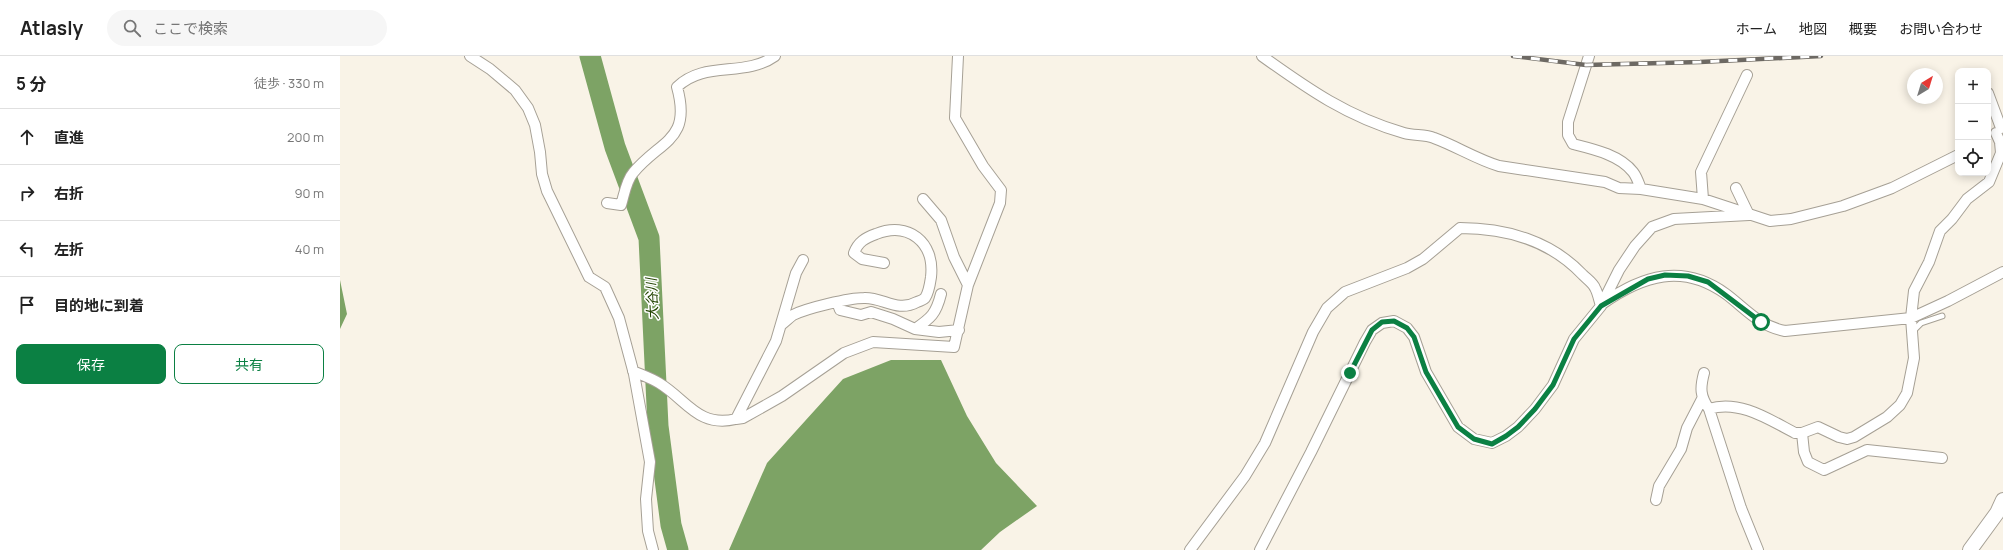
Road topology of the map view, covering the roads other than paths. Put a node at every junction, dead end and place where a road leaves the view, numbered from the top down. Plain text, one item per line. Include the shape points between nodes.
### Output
1 (470, 56) edge
2 (775, 56) edge
3 (958, 56) edge
4 (1262, 56) edge
5 (1589, 56) edge
6 (1747, 75) dead end
7 (1991, 104) edge
8 (1997, 131) edge
9 (1955, 156) edge
10 (1736, 188) dead end
11 (1641, 189) junction
12 (923, 199) dead end
13 (1702, 199) junction
14 (607, 203) dead end
15 (1749, 215) junction
16 (803, 260) dead end
17 (884, 263) dead end
18 (2003, 272) edge
19 (968, 285) junction
20 (941, 294) dead end
21 (837, 302) junction
22 (1601, 306) junction
23 (1942, 316) dead end
24 (1911, 318) junction
25 (781, 325) junction
26 (915, 329) junction
27 (959, 330) junction
28 (1912, 333) junction
29 (634, 371) junction
30 (1704, 373) dead end
31 (1702, 399) junction
32 (1709, 408) junction
33 (736, 419) junction
34 (1802, 433) junction
35 (1942, 458) dead end
36 (1656, 500) dead end
37 (2003, 500) edge
38 (653, 550) edge
39 (1190, 550) edge
40 (1260, 550) edge
41 (1758, 550) edge
42 (1970, 550) edge

1 - 29 street via 510,86 528,108 535,124 547,191 589,277 605,287 619,318
2 - 14 street via 756,66 701,72 686,78 677,88 681,122 674,135 631,174 620,205
3 - 19 street via 955,118 983,166 1001,190 1000,203
4 - 11 street via 1313,93 1337,106 1405,133 1433,137 1483,162 1605,182 1619,188
5 - 11 street via 1568,122 1568,135 1573,144 1620,160 1633,172
6 - 13 street via 1701,172
7 - 8 street
8 - 24 street via 2001,153 1994,172 1989,182 1967,199 1940,231 1929,262 1914,291
9 - 15 street via 1892,188 1843,206 1791,219 1770,221
10 - 15 street
11 - 13 street
12 - 19 street via 941,220 954,257
13 - 15 street
15 - 22 street via 1674,219 1652,227 1619,270
16 - 25 street via 796,273
17 - 21 street via 862,259 854,253 857,244 882,231 896,229 908,231 926,246 932,270 930,287 924,298 912,305 894,306 866,297
18 - 24 street
19 - 27 street
20 - 26 street via 938,307 931,318
21 - 25 street via 794,315
21 - 26 street via 840,310 848,313 861,315 871,312
22 - 24 street via 1642,282 1665,275 1688,276 1708,282 1761,322 1771,328 1785,331
22 - 39 street via 1595,288 1574,265 1551,248 1523,237 1484,228 1460,228 1436,250 1407,268 1345,292 1327,308 1313,332 1266,443
22 - 40 street via 1574,339 1553,385 1535,409 1518,427 1492,444 1474,439 1458,427 1426,372 1414,337 1407,328 1394,321 1382,322 1372,330 1365,342
23 - 28 lane via 1921,323
24 - 28 street
25 - 33 street via 776,341
26 - 27 street via 939,332
27 - 33 street via 954,347 873,342 844,353 782,396 743,418
28 - 34 street via 1914,358 1907,393 1900,405 1887,417 1847,439 1818,427
29 - 33 street via 659,383 703,417 719,422
29 - 38 street via 650,462 646,499 648,531
30 - 31 street via 1700,388
31 - 32 street
31 - 36 street via 1687,428 1681,449 1659,486
32 - 34 street via 1718,406 1749,410 1795,433
32 - 41 street via 1741,508
34 - 35 street via 1808,462 1824,470 1867,450
37 - 42 street via 1997,513

